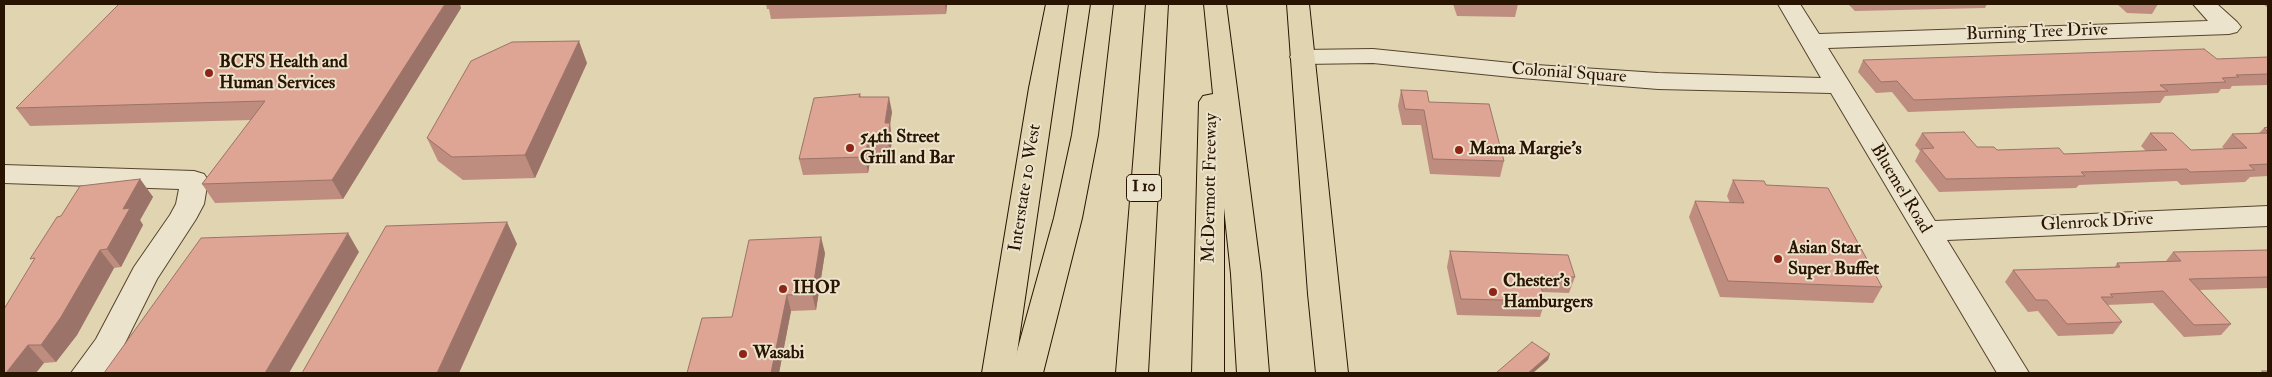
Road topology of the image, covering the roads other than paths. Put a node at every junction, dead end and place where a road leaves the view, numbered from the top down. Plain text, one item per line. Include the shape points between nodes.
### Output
1 (1057, 4) edge
2 (1102, 4) edge
3 (1157, 4) edge
4 (1215, 4) edge
5 (1298, 4) edge
6 (1789, 4) edge
7 (2204, 4) edge
8 (1812, 41) junction
9 (1302, 57) junction
10 (1838, 86) junction
11 (4, 174) edge
12 (2268, 216) edge
13 (1925, 231) junction
14 (87, 373) edge
15 (998, 373) edge
16 (1027, 373) edge
17 (1132, 373) edge
18 (1208, 373) edge
19 (1253, 373) edge
20 (1332, 373) edge
21 (2012, 373) edge

1 - 15 main road, Interstate 10 West
2 - 16 main road via 1072,200
3 - 17 main road, I 10
4 - 18 main road, McDermott Freeway
4 - 19 main road via 1246,274
5 - 9 main road
6 - 8 street, Bluemel Road
7 - 8 street, Burning Tree Drive via 2229,27
8 - 10 street, Bluemel Road
9 - 10 street, Colonial Square via 1373,56 1658,81
9 - 20 main road
10 - 13 street, Bluemel Road
11 - 14 street via 194,180 190,204 182,219 144,275 108,347
12 - 13 street, Glenrock Drive
13 - 21 street, Bluemel Road

